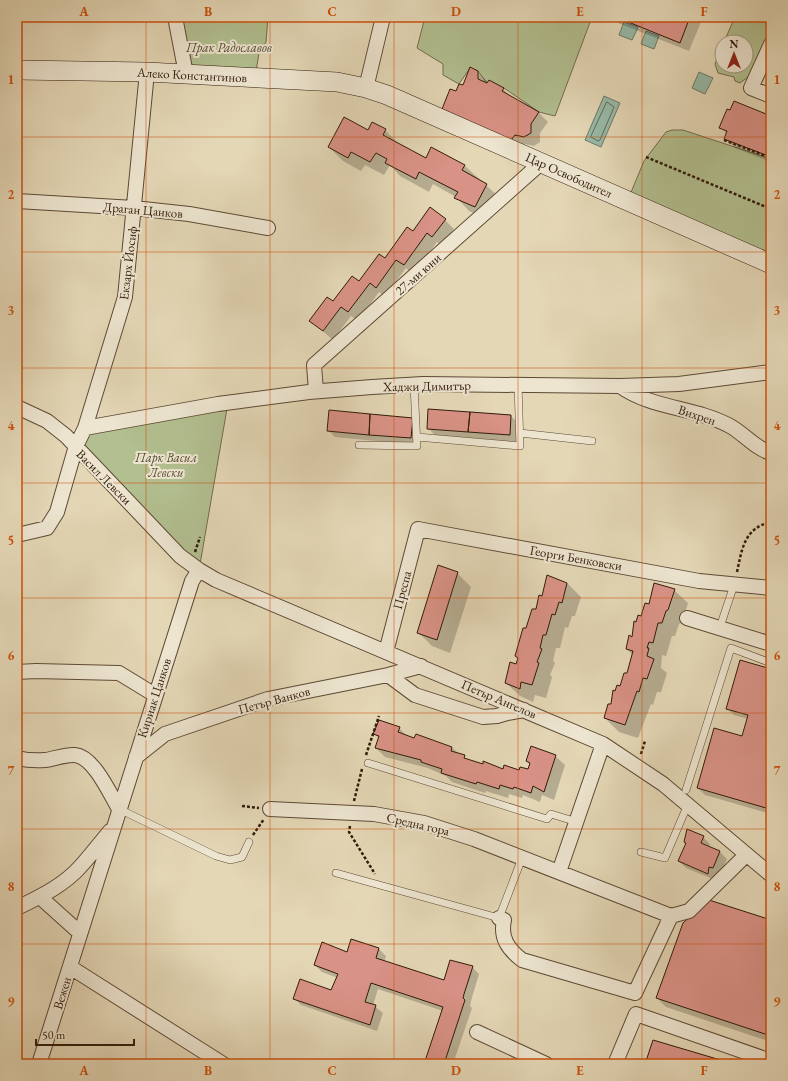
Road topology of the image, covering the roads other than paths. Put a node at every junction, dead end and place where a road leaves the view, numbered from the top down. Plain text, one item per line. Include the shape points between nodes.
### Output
1 (176, 17) edge
2 (383, 17) edge
3 (771, 44) edge
4 (17, 70) edge
5 (147, 72) junction
6 (186, 74) junction
7 (366, 88) junction
8 (771, 96) edge
9 (541, 163) junction
10 (17, 201) edge
11 (134, 208) junction
12 (268, 228) dead end
13 (771, 264) edge
14 (771, 372) edge
15 (414, 385) junction
16 (518, 385) junction
17 (620, 386) junction
18 (316, 392) junction
19 (17, 407) edge
20 (85, 428) junction
21 (520, 433) junction
22 (417, 437) junction
23 (592, 441) dead end
24 (359, 445) dead end
25 (76, 446) junction
26 (771, 453) edge
27 (418, 529) joint
28 (17, 536) edge
29 (199, 570) junction
30 (734, 585) junction
31 (771, 588) edge
32 (687, 618) dead end
33 (720, 627) junction
34 (771, 644) edge
35 (386, 652) junction
36 (771, 663) edge
37 (421, 666) junction
38 (17, 672) edge
39 (388, 675) junction
40 (155, 695) junction
41 (524, 710) junction
42 (603, 744) junction
43 (136, 757) junction
44 (17, 758) edge
45 (367, 760) road end
46 (687, 797) junction
47 (119, 809) junction
48 (270, 810) road end
49 (577, 822) junction
50 (114, 826) junction
51 (249, 842) road end
52 (641, 852) dead end
53 (746, 855) junction
54 (522, 858) junction
55 (560, 872) junction
56 (336, 873) dead end
57 (771, 875) edge
58 (40, 897) junction
59 (17, 908) edge
60 (671, 916) junction
61 (499, 918) junction
62 (80, 933) junction
63 (70, 967) junction
64 (477, 1032) dead end
65 (771, 1061) edge
66 (39, 1064) edge
67 (223, 1064) edge
68 (546, 1064) edge
69 (615, 1064) edge

1 - 6 street
2 - 7 street
3 - 8 street via 751,88
4 - 5 street, Алеко Константинов
5 - 6 street, Алеко Константинов
5 - 11 street, Екзарх Йосиф
6 - 7 street, Алеко Константинов via 337,82
7 - 9 street, Цар Освободител
9 - 13 street, Цар Освободител
9 - 18 street, 27-ми юни via 314,365
10 - 11 street, Драган Цанков
11 - 12 street, Драган Цанков via 189,214
11 - 20 street, Екзарх Йосиф via 125,296
14 - 17 street, Хаджи Димитър via 679,384
15 - 16 street, Хаджи Димитър
15 - 18 street, Хаджи Димитър
15 - 22 lane
16 - 17 street, Хаджи Димитър
16 - 21 lane
17 - 26 street, Вихрен via 634,396 729,426
18 - 20 street, Хаджи Димитър via 218,404
19 - 25 street via 47,422
20 - 25 street, Екзарх Йосиф
21 - 22 lane via 520,446
21 - 23 lane
22 - 24 lane via 417,446
25 - 28 street, Васил Левски via 57,512 47,528
25 - 29 street, Васил Левски via 180,556
27 - 30 street, Георги Бенковски via 699,581
27 - 35 street, Преспа
29 - 35 street, Петър Ангелов via 216,580
29 - 40 street, Кириак Цанков via 192,581
30 - 31 street, Георги Бенковски
30 - 33 lane
32 - 33 street
33 - 34 street
35 - 37 street, Петър Ангелов
36 - 46 lane via 731,648
37 - 39 street, Петър Ванков
37 - 41 street, Петър Ангелов
38 - 40 street via 119,673
39 - 41 street via 415,695 472,715 497,716
39 - 43 street, Петър Ванков via 268,699 165,734
40 - 43 street, Кириак Цанков
41 - 42 street, Петър Ангелов
42 - 46 street, Петър Ангелов
42 - 49 street
43 - 47 street, Кириак Цанков
44 - 47 street via 32,761 75,755 86,759
45 - 49 lane via 547,819 551,814
46 - 52 lane via 665,858
46 - 53 street, Петър Ангелов
47 - 50 street, Кириак Цанков
47 - 51 lane via 216,856 230,860 242,857
48 - 54 street, Средна гора via 374,814 424,823
49 - 55 street
50 - 58 street, Кириак Цанков via 79,868 65,881
50 - 62 street, Кириак Цанков
53 - 57 street, Петър Ангелов
53 - 60 street via 689,911
54 - 55 street, Средна гора
54 - 61 lane
55 - 60 street, Средна гора
56 - 61 lane
58 - 59 street, Кириак Цанков
58 - 62 street
60 - 61 street via 635,993 522,960 508,947 502,930 504,920
62 - 63 street, Кириак Цанков
63 - 66 street, Вежен
63 - 67 street
64 - 68 street
65 - 69 street via 636,1014

